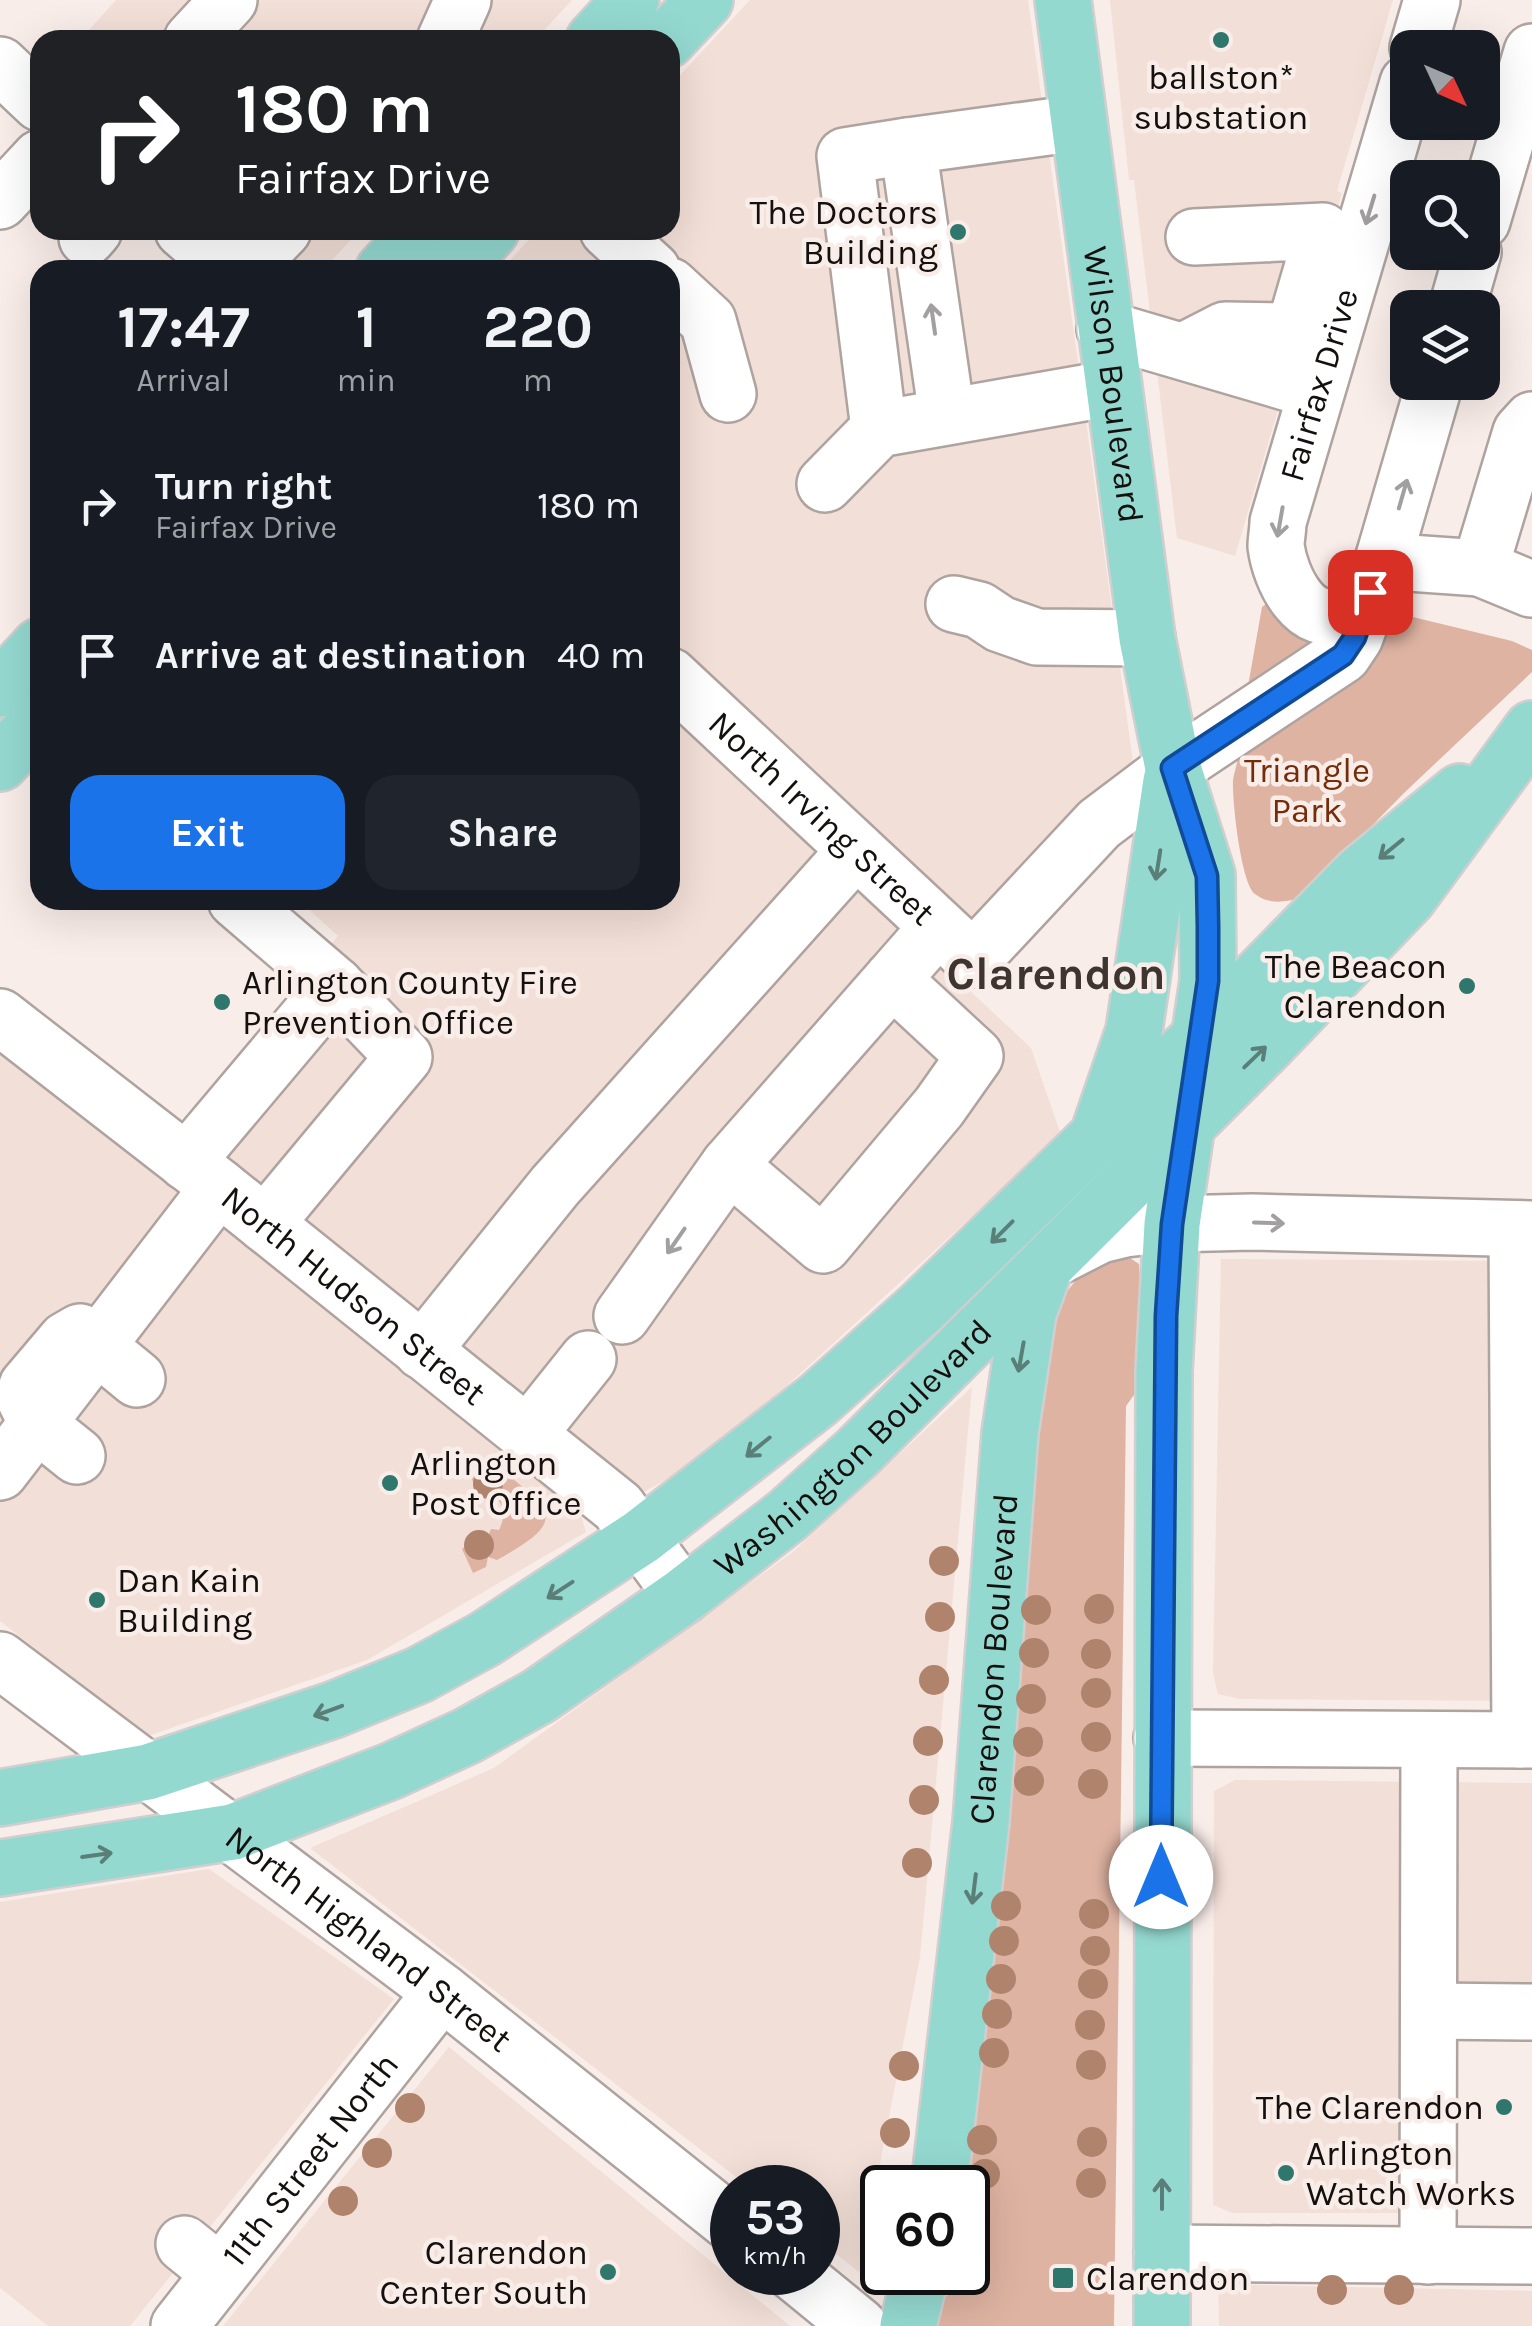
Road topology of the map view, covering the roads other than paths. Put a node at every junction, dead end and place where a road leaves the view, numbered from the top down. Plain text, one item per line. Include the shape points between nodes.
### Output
1 (229, 0) edge
2 (631, 0) edge
3 (705, 0) edge
4 (1063, 0) edge
5 (1432, 0) edge
6 (201, 30) edge
7 (603, 30) edge
8 (676, 30) edge
9 (1423, 30) edge
10 (1532, 52) edge
11 (0, 65) edge
12 (30, 94) edge
13 (1078, 123) junction
14 (1391, 140) edge
15 (908, 146) junction
16 (1500, 161) edge
17 (30, 169) edge
18 (0, 201) edge
19 (1194, 237) dead end
20 (195, 240) edge
21 (273, 240) edge
22 (411, 240) edge
23 (483, 240) edge
24 (619, 240) edge
25 (218, 260) edge
26 (254, 260) edge
27 (393, 260) edge
28 (464, 260) edge
29 (641, 260) edge
30 (680, 295) edge
31 (1105, 329) junction
32 (1184, 352) junction
33 (1112, 388) junction
34 (1316, 391) junction
35 (728, 394) dead end
36 (1430, 400) edge
37 (947, 416) junction
38 (1532, 420) edge
39 (880, 428) junction
40 (825, 484) dead end
41 (1480, 568) junction
42 (1377, 575) junction
43 (1532, 589) edge
44 (954, 604) dead end
45 (1147, 638) junction
46 (680, 685) edge
47 (30, 731) edge
48 (1526, 735) edge
49 (0, 763) edge
50 (1172, 768) junction
51 (856, 850) junction
52 (248, 910) edge
53 (956, 943) junction
54 (892, 979) junction
55 (335, 984) junction
56 (0, 1017) edge
57 (1198, 1039) junction
58 (1184, 1124) junction
59 (1096, 1139) junction
60 (730, 1165) junction
61 (202, 1174) junction
62 (265, 1224) junction
63 (1172, 1224) junction
64 (1525, 1229) edge
65 (1046, 1263) junction
66 (622, 1316) dead end
67 (422, 1351) junction
68 (588, 1359) dead end
69 (528, 1434) junction
70 (39, 1455) edge
71 (641, 1536) junction
72 (682, 1596) junction
73 (0, 1660) edge
74 (1162, 1738) junction
75 (1429, 1740) junction
76 (1526, 1740) edge
77 (148, 1772) junction
78 (0, 1798) edge
79 (233, 1832) junction
80 (0, 1868) edge
81 (442, 1992) junction
82 (1428, 2012) junction
83 (1532, 2012) edge
84 (942, 2165) edge
85 (710, 2206) edge
86 (1162, 2253) junction
87 (1428, 2256) junction
88 (1532, 2256) edge
89 (821, 2295) edge
90 (915, 2295) edge
91 (179, 2326) edge
92 (859, 2326) edge
93 (908, 2326) edge
94 (1162, 2326) edge

1 - 6 street
2 - 7 main road
3 - 8 main road
4 - 13 main road, Wilson Boulevard
5 - 9 street
10 - 16 street
11 - 12 street
13 - 15 street
13 - 31 main road, Wilson Boulevard
14 -> 34 street, Fairfax Drive
37 -> 15 street
15 - 39 street via 845,156
17 - 18 street
19 - 32 street via 1323,231 1294,331 1224,330
20 - 25 street
21 - 26 street
22 - 27 main road
23 - 28 main road
24 - 29 street
30 - 35 street via 708,321
31 - 32 street
31 - 33 main road, Wilson Boulevard
32 - 34 street
33 - 37 street
33 - 45 main road, Wilson Boulevard
34 -> 42 street, Fairfax Drive via 1278,522 1284,576 1304,609 1318,616 1343,614
42 -> 36 street
37 - 39 street
38 - 41 street via 1521,432
39 - 40 street
41 - 42 street via 1409,563
41 - 43 street
42 - 50 street via 1343,655
44 - 45 street via 1037,637
45 - 50 main road, Wilson Boulevard
46 - 51 street, North Irving Street
47 - 49 main road
48 -> 57 main road, Washington Boulevard via 1360,874
58 -> 48 main road, Washington Boulevard via 1408,898
50 - 53 street
50 - 57 main road, Wilson Boulevard via 1207,876 1208,981
50 -> 59 main road, Wilson Boulevard via 1134,1031
51 - 53 street, North Irving Street
51 - 67 street via 556,1186
52 - 55 street
53 - 54 street
54 - 60 street
54 - 60 street via 975,1056 823,1245
55 - 61 street
55 - 62 street via 404,1057
56 - 61 street, North Hudson Street via 64,1096
57 - 58 main road, Wilson Boulevard
57 - 59 main road, Washington Boulevard
58 - 63 main road, Wilson Boulevard
58 - 65 main road, Washington Boulevard
59 - 65 main road, Clarendon Boulevard
59 -> 71 main road, Washington Boulevard via 832,1386
60 -> 66 street
61 - 62 street, North Hudson Street
61 - 70 street via 158,1240 117,1363
62 - 67 street, North Hudson Street
63 -> 64 street
63 - 65 street via 1100,1236
63 - 74 main road, Wilson Boulevard via 1164,1370
64 - 76 street
65 - 72 main road, Washington Boulevard via 858,1452
65 -> 84 main road, Clarendon Boulevard via 1028,1313 1010,1433 981,1822
67 - 69 street, North Hudson Street
68 - 69 street
69 - 71 street, North Hudson Street via 618,1507
71 - 72 street, North Hudson Street
71 -> 77 main road, Washington Boulevard via 419,1675
72 - 79 main road, Washington Boulevard via 539,1696 467,1736
73 - 77 street, North Highland Street
74 - 75 street
86 -> 74 main road, Wilson Boulevard
75 - 76 street
75 - 82 street
77 - 78 main road, Washington Boulevard
77 - 79 street, North Highland Street
80 -> 79 main road, Washington Boulevard
79 - 81 street, North Highland Street
81 - 85 street, North Highland Street
81 - 91 street, 11th Street North via 202,2259
82 - 83 street
82 - 87 street
86 - 87 street
86 - 94 main road, Wilson Boulevard
87 - 88 street
89 - 92 street
90 - 93 main road

